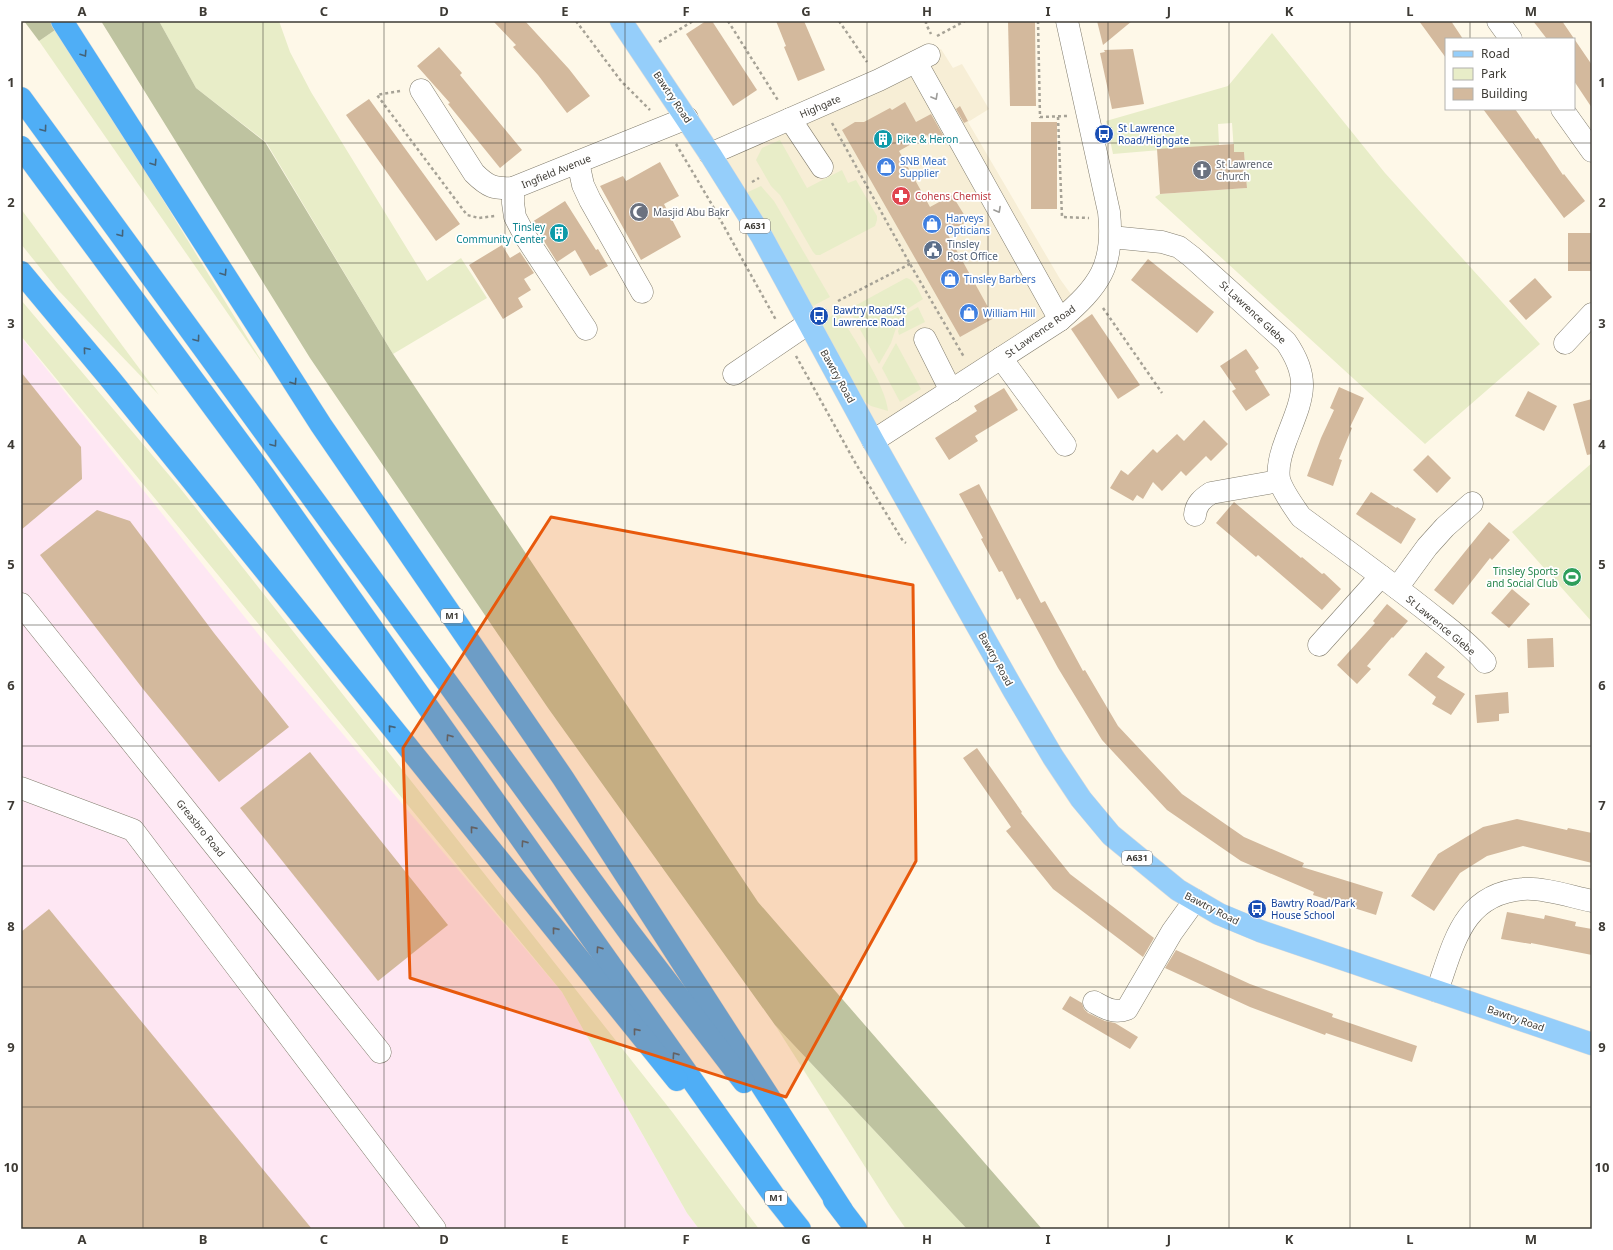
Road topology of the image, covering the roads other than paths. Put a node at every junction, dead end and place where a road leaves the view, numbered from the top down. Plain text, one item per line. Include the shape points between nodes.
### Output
1 (62, 21) edge
2 (621, 21) edge
3 (1067, 21) edge
4 (1498, 21) edge
5 (1510, 38) edge
6 (421, 90) road end
7 (21, 98) edge
8 (1563, 110) edge
9 (687, 118) junction
10 (790, 119) junction
11 (21, 147) edge
12 (1592, 151) edge
13 (710, 154) junction
14 (578, 162) junction
15 (822, 167) dead end
16 (513, 198) junction
17 (1111, 227) junction
18 (21, 272) edge
19 (642, 292) dead end
20 (1592, 314) edge
21 (1060, 320) junction
22 (809, 323) junction
23 (586, 329) dead end
24 (925, 339) dead end
25 (1565, 343) dead end
26 (1001, 358) junction
27 (734, 374) dead end
28 (951, 390) junction
29 (873, 441) junction
30 (1065, 445) dead end
31 (1279, 481) junction
32 (1472, 503) dead end
33 (1195, 515) dead end
34 (1389, 582) junction
35 (21, 604) edge
36 (1319, 645) dead end
37 (1484, 662) dead end
38 (21, 788) edge
39 (1195, 900) junction
40 (1592, 902) edge
41 (1437, 991) junction
42 (1094, 1002) dead end
43 (1592, 1044) edge
44 (380, 1052) dead end
45 (754, 1166) junction
46 (842, 1210) junction
47 (435, 1229) edge
48 (800, 1229) edge
49 (856, 1229) edge

1 -> 46 highway, M1 via 322,425 563,778
2 - 9 main road, Bawtry Road / A631
3 - 17 street, St Lawrence Road
4 - 5 street
6 - 16 street, Ingfield Avenue via 474,174 484,184
7 -> 46 highway, M1 via 630,932
8 - 12 street
9 - 13 main road, Bawtry Road / A631
9 - 14 street, Ingfield Avenue
10 - 13 street, Highgate
10 - 15 street
10 -> 21 street, Highgate via 922,59
45 -> 11 highway, M1 via 264,477
13 - 22 main road, Bawtry Road / A631 via 762,237
14 - 16 street, Ingfield Avenue
14 - 19 street via 583,185 590,200
16 - 23 street via 515,217 525,236
17 - 21 street, St Lawrence Road via 1106,263 1098,282 1083,300
17 - 31 street, St Lawrence Glebe via 1179,247 1286,342 1294,354 1302,382 1302,399 1282,450
45 -> 18 highway via 656,1056
20 - 25 street
21 - 26 street, St Lawrence Road
22 - 27 street
22 - 29 main road, Bawtry Road / A631
24 - 28 street
26 - 28 street, St Lawrence Road
26 - 30 street
28 - 29 street, St Lawrence Road
29 - 39 main road, Bawtry Road / A631 via 1014,691 1081,799 1111,835 1178,890
31 - 33 street via 1211,493 1201,499
31 - 34 street, St Lawrence Glebe via 1301,517
32 - 34 street, St Lawrence Glebe
34 - 36 street, St Lawrence Glebe
34 - 37 street, St Lawrence Glebe via 1457,635
35 - 44 street, Greasbro Road
38 - 47 street via 133,830
39 - 41 main road, Bawtry Road / A631 via 1219,914 1260,931
39 - 42 street via 1172,932 1127,1009 1112,1011
40 - 41 street via 1548,891 1524,889 1484,901 1469,914 1457,936
41 - 43 main road, Bawtry Road / A631
45 - 48 highway, M1
46 - 49 highway, M1

